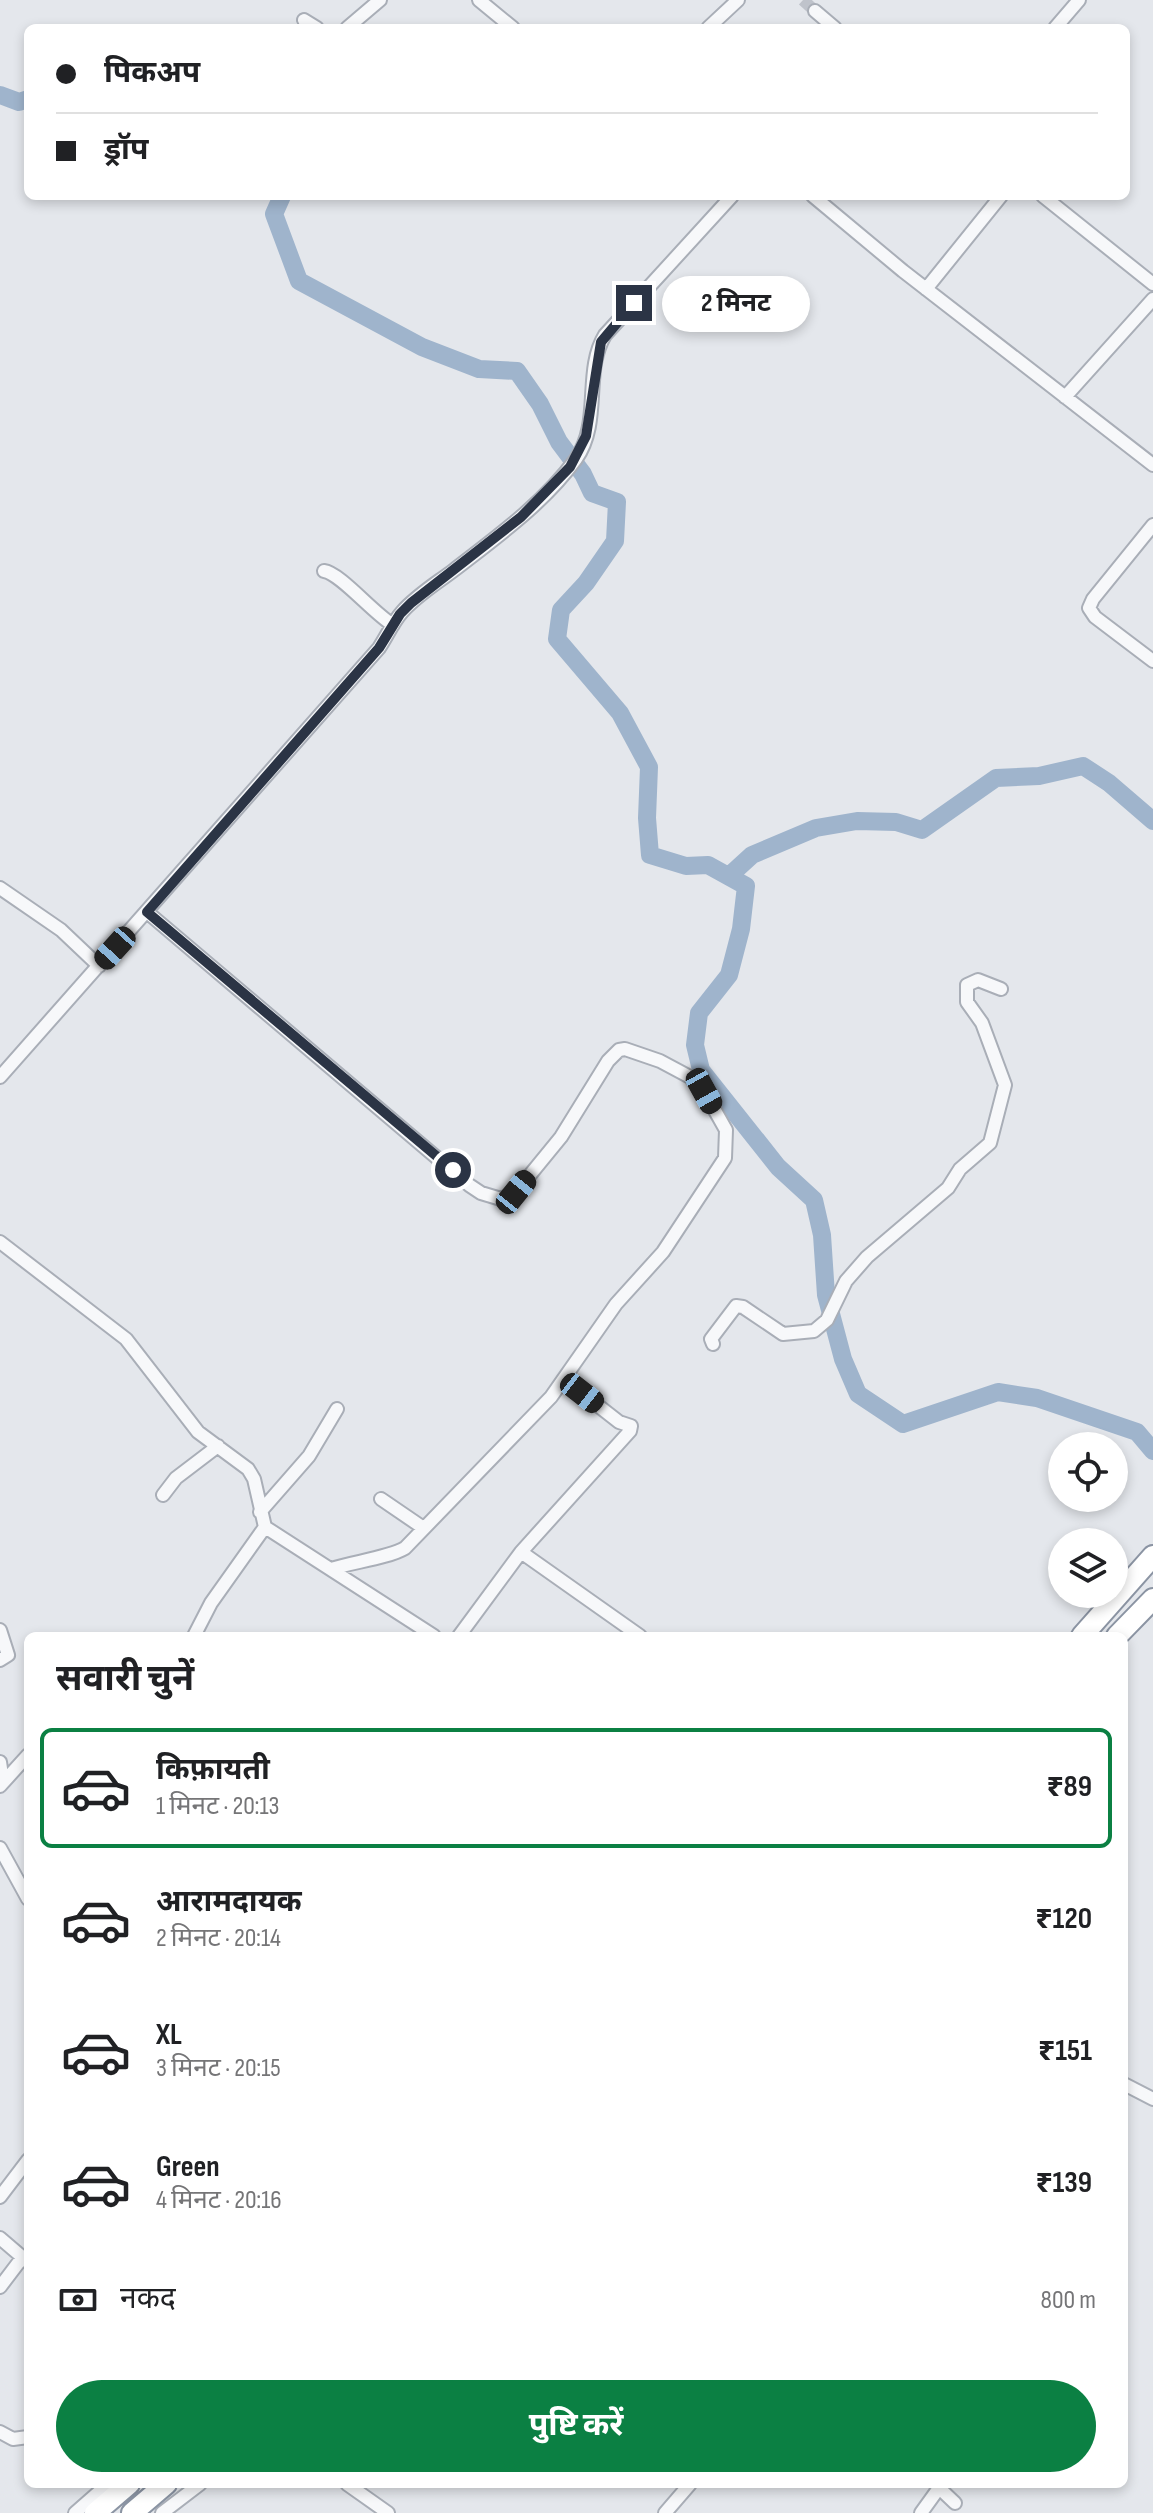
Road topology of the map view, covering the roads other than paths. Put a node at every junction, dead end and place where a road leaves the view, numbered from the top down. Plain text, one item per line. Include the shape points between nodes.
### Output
1 (380, 0) edge
2 (479, 0) edge
3 (738, 0) edge
4 (1079, 0) edge
5 (815, 11) tunnel mouth
6 (304, 20) dead end
7 (310, 24) edge
8 (352, 24) edge
9 (508, 24) edge
10 (712, 24) edge
11 (830, 24) edge
12 (1058, 24) edge
13 (728, 200) edge
14 (818, 200) edge
15 (998, 200) edge
16 (1048, 200) edge
17 (1153, 284) edge
18 (926, 289) junction
19 (1153, 299) edge
20 (1065, 397) junction
21 (1153, 465) edge
22 (1153, 525) edge
23 (324, 571) dead end
24 (393, 625) junction
25 (1153, 661) edge
26 (0, 888) edge
27 (147, 912) junction
28 (99, 966) junction
29 (1001, 989) dead end
30 (0, 1077) edge
31 (0, 1242) edge
32 (713, 1344) dead end
33 (564, 1379) junction
34 (337, 1409) dead end
35 (218, 1446) junction
36 (163, 1495) dead end
37 (381, 1499) dead end
38 (260, 1512) junction
39 (265, 1527) junction
40 (422, 1527) junction
41 (521, 1552) junction
42 (1153, 1556) edge
43 (331, 1569) junction
44 (1153, 1599) edge
45 (0, 1630) edge
46 (196, 1632) edge
47 (428, 1632) edge
48 (462, 1632) edge
49 (634, 1632) edge
50 (1086, 1632) edge
51 (1121, 1632) edge
52 (0, 1660) edge
53 (24, 1759) edge
54 (0, 1762) edge
55 (2, 1784) edge
56 (0, 1848) edge
57 (24, 1892) edge
58 (1128, 2086) edge
59 (1153, 2099) edge
60 (24, 2165) edge
61 (0, 2197) edge
62 (0, 2238) edge
63 (24, 2259) edge
64 (24, 2261) edge
65 (0, 2287) edge
66 (0, 2432) edge
67 (24, 2438) edge
68 (103, 2488) edge
69 (124, 2488) edge
70 (161, 2488) edge
71 (195, 2488) edge
72 (353, 2488) edge
73 (687, 2488) edge
74 (936, 2488) edge
75 (939, 2488) edge
76 (955, 2503) dead end
77 (75, 2513) edge
78 (95, 2513) edge
79 (132, 2513) edge
80 (162, 2513) edge
81 (388, 2513) edge
82 (665, 2513) edge
83 (921, 2513) edge

1 - 8 street
2 - 9 street
3 - 10 street
4 - 12 street
5 - 11 street
6 - 7 street
13 - 24 street via 605,335 597,350 594,397 579,454 570,467 537,502 411,603
14 - 18 street
15 - 18 street
16 - 17 street
18 - 20 street
19 - 20 street
20 - 21 street
22 - 25 street via 1089,608
23 - 24 street via 335,572
24 - 27 street via 379,648
26 - 28 street via 61,930
27 - 28 street
27 - 33 street via 469,1185 490,1197 501,1199 516,1192 561,1137 619,1050 660,1061 704,1091 726,1130 725,1158 663,1252 616,1304
28 - 30 street
29 - 32 street via 978,980 967,985 967,1002 982,1023 1005,1085 990,1143 960,1169 948,1188 867,1257 846,1281 827,1320 814,1331 783,1334 736,1306 711,1339
31 - 35 street via 126,1339 198,1432
33 - 40 street
33 - 41 street via 631,1428
34 - 38 street via 309,1456
35 - 36 street via 176,1478
35 - 38 street via 248,1469
37 - 40 street
38 - 39 street
39 - 43 street
39 - 46 street
40 - 43 street via 396,1553
41 - 48 street
41 - 49 street
42 - 50 highway
43 - 47 street
44 - 51 highway
45 - 52 street via 8,1655
53 - 55 street
54 - 55 street
56 - 57 street
58 - 59 street
60 - 61 street
62 - 63 street
64 - 65 street
66 - 67 street
68 - 77 street
69 - 78 highway
70 - 79 highway
71 - 80 street
72 - 81 street
73 - 82 street
74 - 83 street
75 - 76 street

